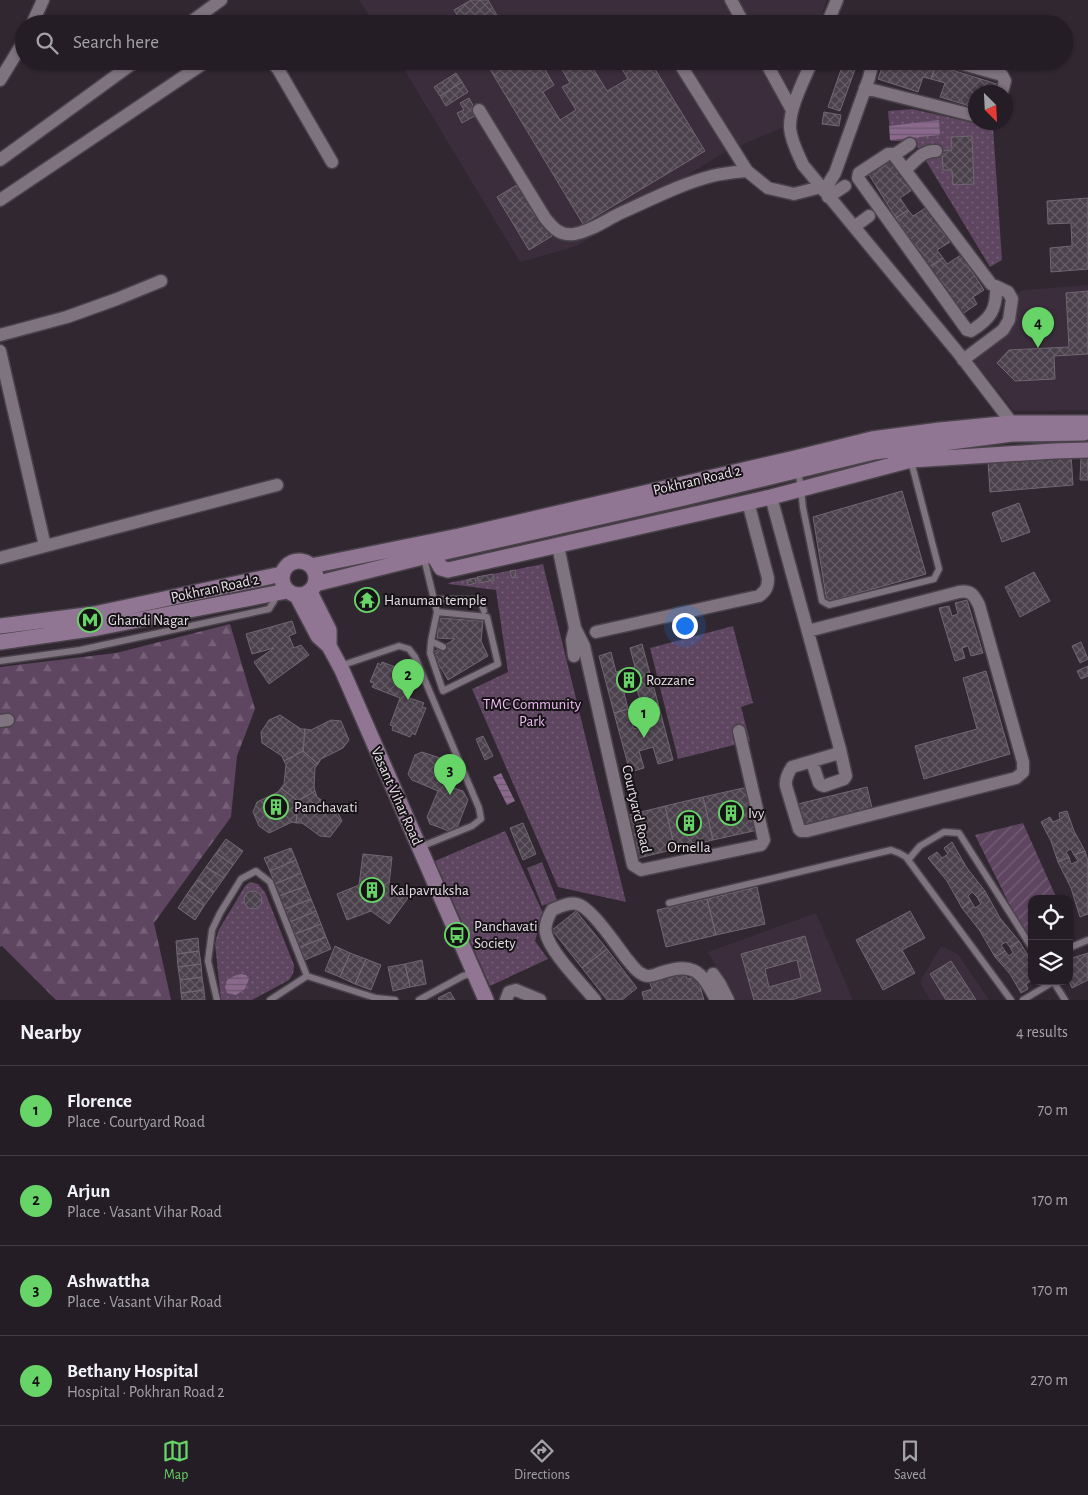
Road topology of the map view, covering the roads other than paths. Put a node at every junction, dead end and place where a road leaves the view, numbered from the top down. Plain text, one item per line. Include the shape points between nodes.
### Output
1 (43, 0) edge
2 (221, 0) edge
3 (731, 0) edge
4 (836, 0) edge
5 (36, 15) edge
6 (200, 15) edge
7 (739, 15) edge
8 (830, 15) edge
9 (15, 55) edge
10 (124, 70) edge
11 (194, 70) edge
12 (279, 70) edge
13 (684, 70) edge
14 (770, 70) edge
15 (808, 70) edge
16 (870, 70) edge
17 (984, 70) edge
18 (0, 80) edge
19 (1004, 85) edge
20 (865, 88) junction
21 (479, 110) dead end
22 (792, 110) junction
23 (968, 114) edge
24 (910, 144) dead end
25 (936, 151) dead end
26 (894, 156) junction
27 (0, 160) edge
28 (332, 162) dead end
29 (747, 171) junction
30 (911, 171) junction
31 (845, 186) dead end
32 (824, 192) junction
33 (0, 200) edge
34 (870, 216) dead end
35 (854, 227) junction
36 (161, 280) dead end
37 (1002, 290) junction
38 (0, 335) edge
39 (967, 338) dead end
40 (0, 351) edge
41 (959, 354) junction
42 (1088, 423) edge
43 (1012, 429) junction
44 (1088, 433) edge
45 (1088, 450) edge
46 (911, 460) junction
47 (797, 464) junction
48 (277, 485) dead end
49 (802, 489) junction
50 (771, 497) junction
51 (748, 502) junction
52 (45, 546) junction
53 (558, 546) junction
54 (428, 556) junction
55 (0, 558) edge
56 (311, 566) junction
57 (282, 574) junction
58 (297, 591) junction
59 (434, 599) junction
60 (484, 611) dead end
61 (437, 612) junction
62 (0, 626) edge
63 (575, 628) junction
64 (36, 629) junction
65 (808, 631) junction
66 (596, 632) dead end
67 (431, 640) junction
68 (0, 642) edge
69 (443, 647) dead end
70 (574, 656) dead end
71 (0, 661) edge
72 (340, 666) junction
73 (739, 731) dead end
74 (840, 749) junction
75 (812, 762) junction
76 (419, 848) junction
77 (908, 860) junction
78 (669, 903) dead end
79 (1088, 940) edge
80 (1028, 942) edge
81 (1073, 946) edge
82 (474, 973) junction
83 (713, 974) dead end
84 (307, 976) junction
85 (1048, 985) edge
86 (1055, 985) edge
87 (217, 1000) edge
88 (270, 1000) edge
89 (395, 1000) edge
90 (418, 1000) edge
91 (486, 1000) edge
92 (506, 1000) edge
93 (540, 1000) edge
94 (595, 1000) edge
95 (716, 1000) edge
96 (728, 1000) edge
97 (1011, 1000) edge
98 (1023, 1000) edge
99 (1065, 1000) edge

1 - 5 street
2 - 6 street
3 - 7 street
4 - 8 street
9 - 18 street
10 - 27 street
11 - 33 street
12 - 28 street
13 - 29 street
14 - 22 street
15 - 22 street
16 - 20 street
17 - 19 street via 1002,75
20 - 23 street
20 - 32 street via 834,176
21 - 29 street via 545,218 562,234 590,229 680,186
22 - 32 street via 790,128 795,147 803,165
24 - 26 street
25 - 30 street via 919,156
26 - 30 street
26 - 37 street via 888,154 859,173 858,178 967,330 971,332 989,319
29 - 32 street via 768,188 794,194
30 - 37 street via 991,284
31 - 32 street
32 - 35 street
34 - 35 street
35 - 41 street
36 - 38 street via 67,317
37 - 41 street via 1005,316 1002,321
39 - 41 street
40 - 52 street
41 - 43 street
42 - 43 main road, Pokhran Road 2
43 - 44 main road, Pokhran Road 2
43 - 47 main road, Pokhran Road 2
45 - 46 main road
46 - 49 main road
46 - 49 lane via 939,569 934,578 829,605 822,601
47 - 49 lane
47 - 54 main road, Pokhran Road 2
47 - 56 main road, Pokhran Road 2
48 - 52 street
49 - 50 main road
50 - 51 main road
50 - 65 street
51 - 53 main road
51 - 66 street via 768,578 765,592 759,596
52 - 55 street
53 - 54 main road via 448,570
53 - 63 street, Courtyard Road
54 - 58 main road, Pokhran Road 2
54 - 59 lane
56 - 57 main road via 295,562 288,565
56 - 58 main road via 316,574
57 - 58 main road via 282,583
57 - 64 main road, Pokhran Road 2
58 - 64 main road, Pokhran Road 2 via 97,628
58 - 71 lane via 274,602 269,609 80,650
58 - 72 main road, Vasant Vihar Road via 318,636 329,646
59 - 60 lane via 480,600
59 - 61 lane
61 - 67 lane
61 - 67 lane via 487,617 498,664 443,692 430,653
62 - 64 main road, Pokhran Road 2
63 - 70 street via 572,640
63 - 73 street, Courtyard Road via 584,646 633,865 641,870 761,845 764,840
64 - 68 main road, Pokhran Road 2
65 - 74 street
65 - 75 street via 959,592 972,593 979,605 1023,762 1023,772 1016,778 804,832 799,829 785,781 792,767
67 - 69 lane
72 - 76 main road, Vasant Vihar Road
72 - 76 lane via 399,646 410,649 415,657 481,819 472,826
74 - 75 street via 836,754
74 - 75 street via 844,779 821,786
76 - 82 main road, Vasant Vihar Road
77 - 78 lane via 891,850
77 - 80 lane via 920,846 944,832 959,833
77 - 97 lane
79 - 81 lane
82 - 90 lane
82 - 91 main road, Vasant Vihar Road
83 - 96 street
84 - 87 lane via 270,882 256,870 241,879 212,930 208,961
84 - 88 lane
84 - 89 lane via 376,998
85 - 98 lane
86 - 99 lane
92 - 93 street via 509,992 516,990
94 - 95 street via 552,948 545,926 552,910 577,904 584,907 643,975 688,968 702,976

